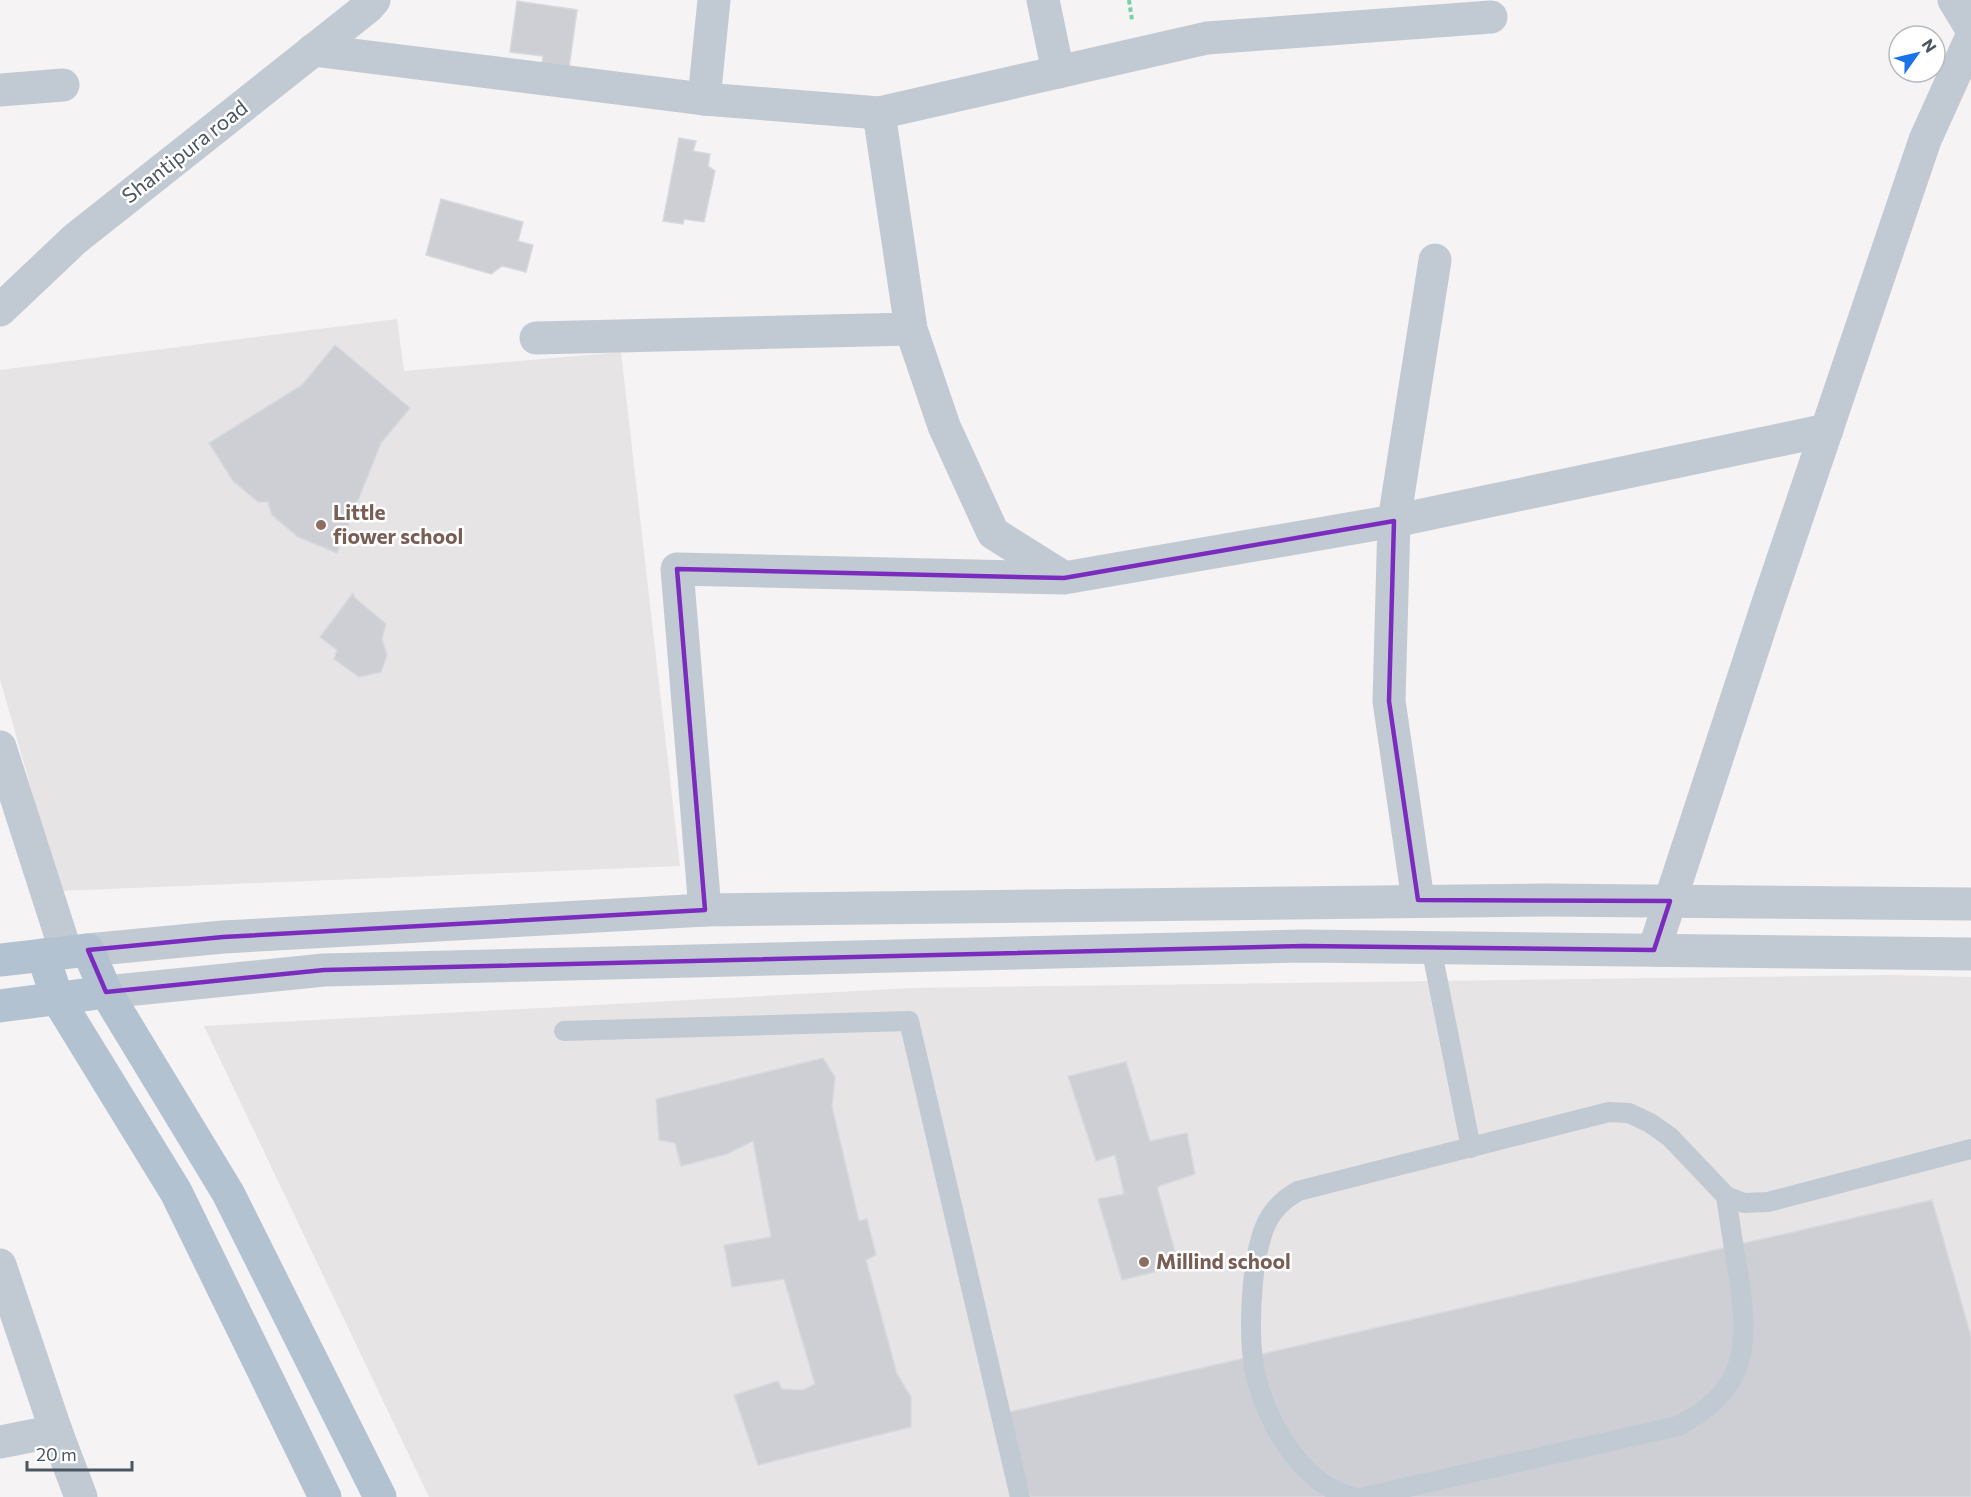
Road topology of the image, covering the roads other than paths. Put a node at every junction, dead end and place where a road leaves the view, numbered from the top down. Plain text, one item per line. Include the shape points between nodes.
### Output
1 (374, 0) edge
2 (714, 0) edge
3 (1043, 0) edge
4 (1954, 0) edge
5 (1491, 17) dead end
6 (1971, 28) edge
7 (1971, 38) edge
8 (313, 50) junction
9 (1058, 72) junction
10 (63, 85) dead end
11 (0, 90) edge
12 (704, 99) junction
13 (879, 113) junction
14 (1436, 260) dead end
15 (0, 310) edge
16 (910, 329) junction
17 (536, 338) dead end
18 (1827, 430) junction
19 (1394, 520) junction
20 (1064, 578) junction
21 (0, 747) edge
22 (1418, 900) junction
23 (1670, 901) junction
24 (1971, 904) edge
25 (705, 910) junction
26 (1431, 947) junction
27 (1654, 950) junction
28 (66, 952) junction
29 (1971, 954) edge
30 (0, 960) edge
31 (106, 992) junction
32 (57, 998) junction
33 (0, 1006) edge
34 (564, 1031) dead end
35 (1471, 1148) junction
36 (1971, 1149) edge
37 (1726, 1196) junction
38 (0, 1265) edge
39 (56, 1431) junction
40 (0, 1442) edge
41 (81, 1497) edge
42 (325, 1497) edge
43 (380, 1497) edge
44 (1020, 1497) edge
45 (1354, 1497) edge
46 (1364, 1497) edge

1 - 8 street, Shantipura road
2 - 12 street
3 - 9 street
4 - 6 street
5 - 9 street via 1208,38
7 - 18 street via 1925,140
8 - 12 street
8 - 15 street, Shantipura road via 75,239
9 - 13 street
10 - 11 street
12 - 13 street
13 - 16 street
14 - 19 street
16 - 17 street
16 - 20 street via 944,426 993,533
18 - 19 street
18 - 23 street
19 - 20 street
19 - 22 street via 1389,700
20 - 25 street via 677,569
21 - 28 street
22 - 23 street
22 - 25 street
23 - 24 street
23 - 27 street
25 - 28 street via 223,937
26 - 27 street
26 - 31 street via 1304,946 324,970
26 - 35 lane
27 - 29 street
28 - 30 main road
28 - 31 main road
28 - 32 main road
31 - 32 main road
31 - 43 main road via 228,1193
32 - 33 main road
32 - 42 main road via 176,1192
34 - 44 lane via 909,1021
35 - 37 lane via 1609,1112 1629,1113 1670,1137
35 - 45 lane via 1298,1191 1276,1207 1267,1222 1255,1265 1252,1350 1257,1383 1268,1412 1302,1465 1339,1494
36 - 37 lane via 1768,1202 1744,1203
37 - 46 lane via 1744,1314 1742,1354 1733,1376 1706,1409 1678,1426
38 - 39 street
39 - 40 street
39 - 41 street

